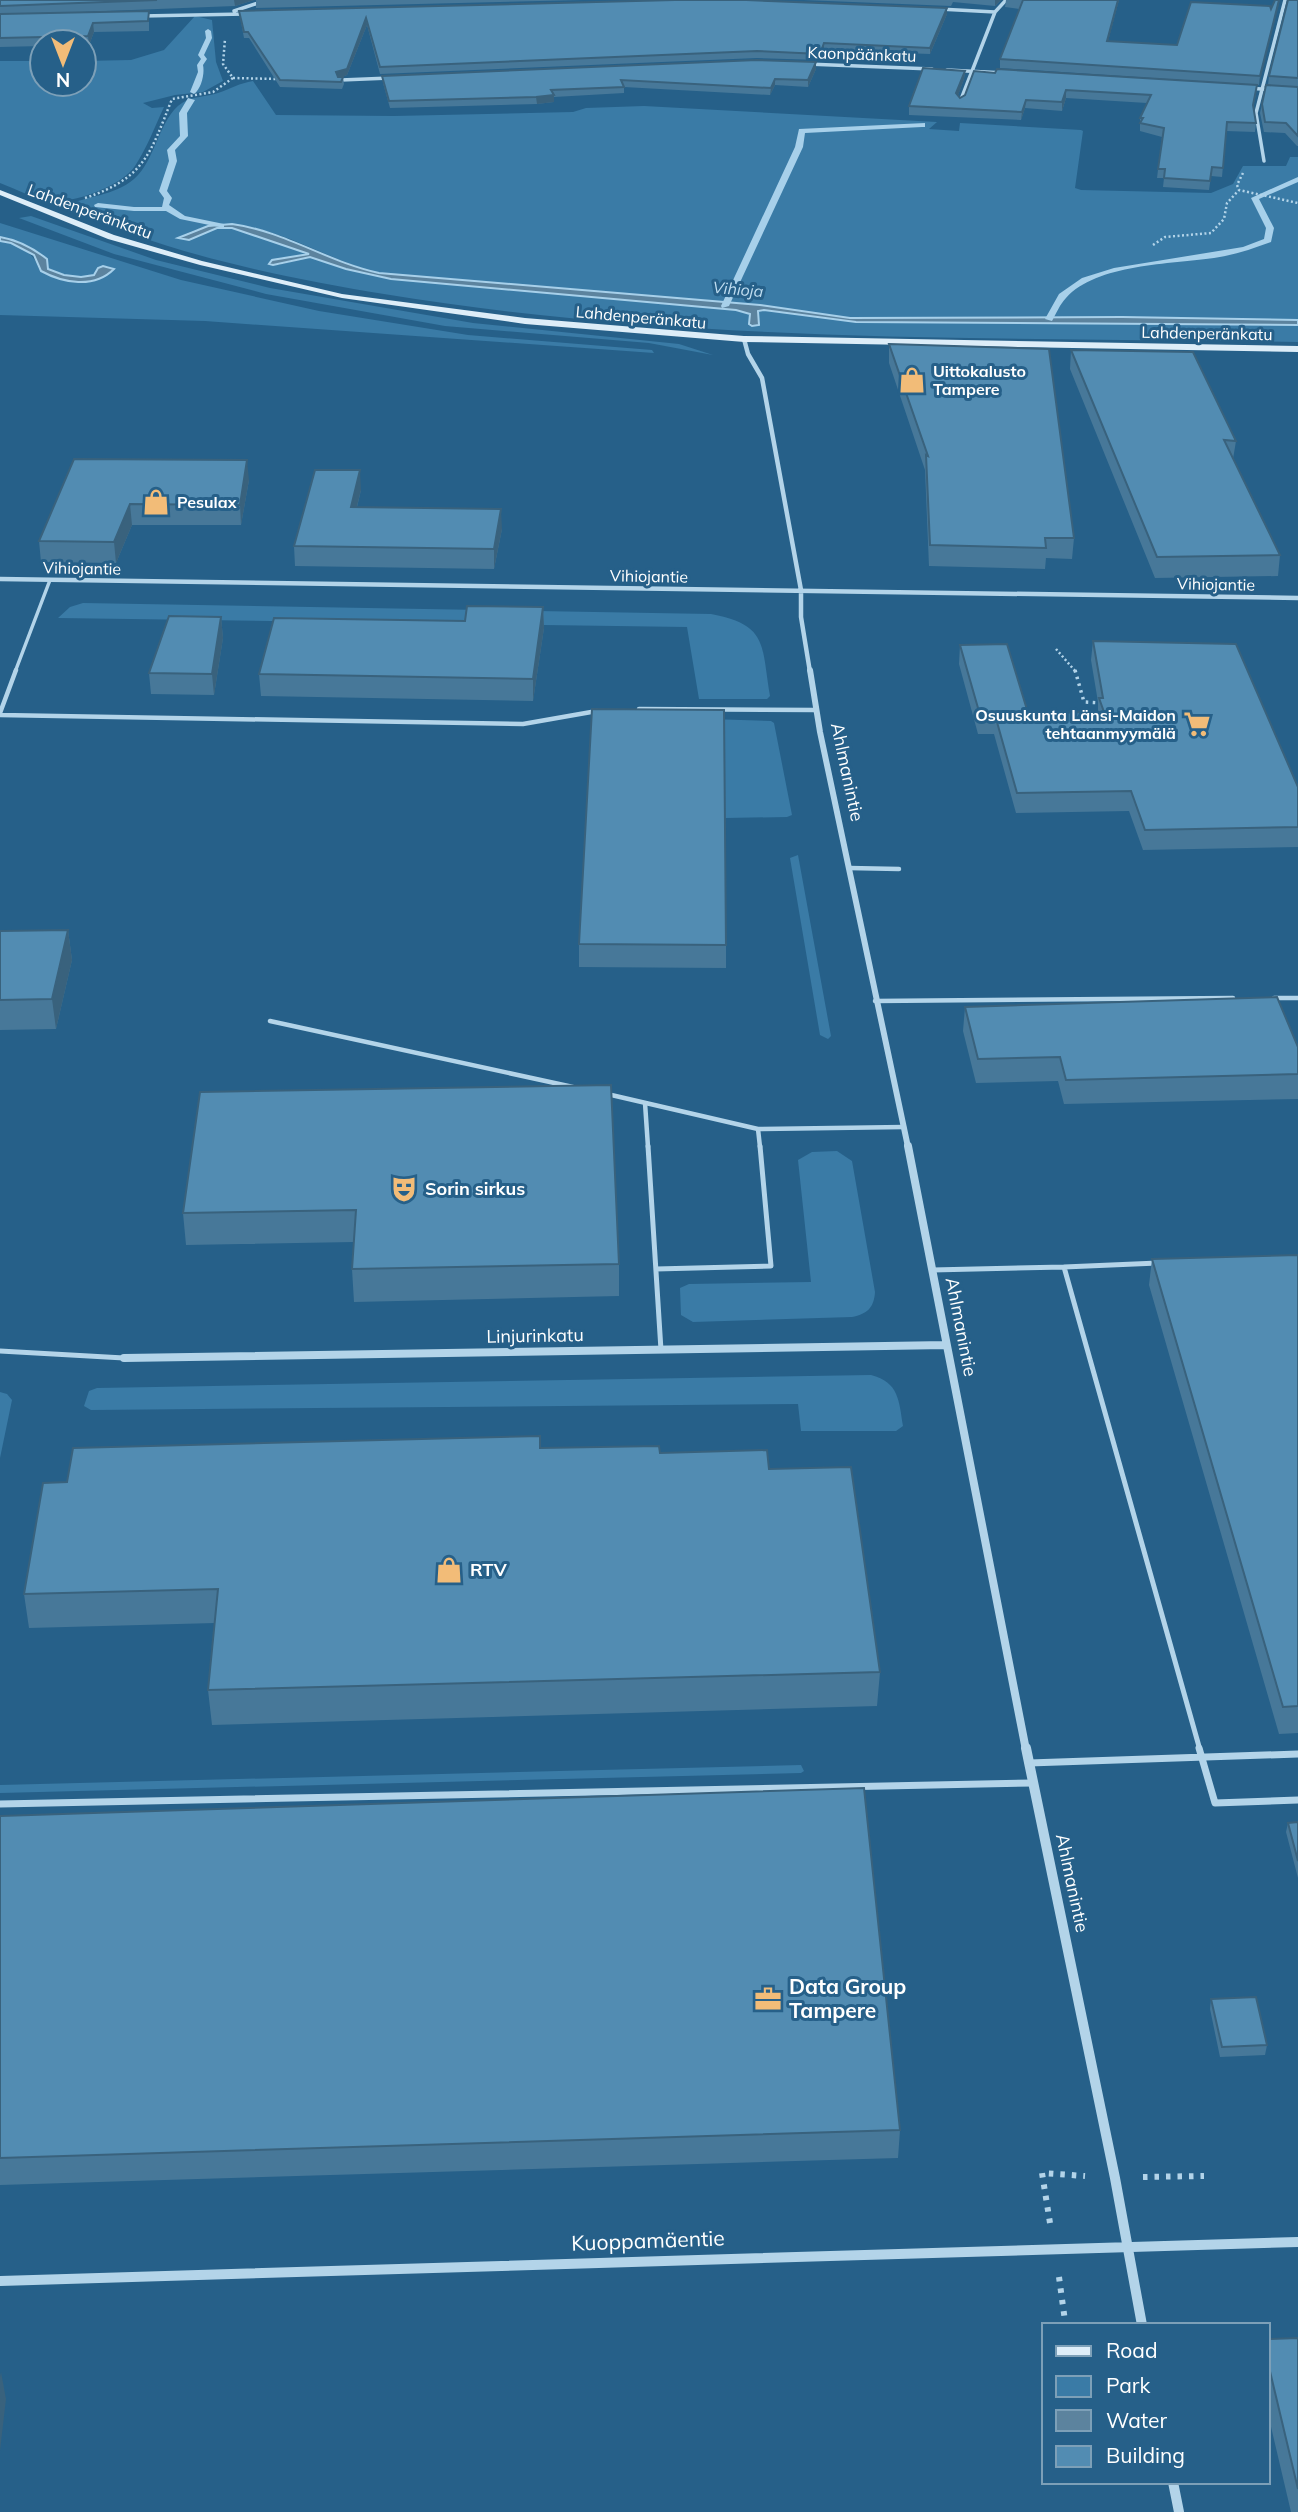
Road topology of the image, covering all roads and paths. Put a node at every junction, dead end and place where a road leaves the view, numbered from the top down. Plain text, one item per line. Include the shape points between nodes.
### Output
1 (267, 0) edge
2 (1006, 0) edge
3 (1285, 0) edge
4 (931, 9) edge
5 (995, 12) junction
6 (228, 14) junction
7 (248, 14) edge
8 (139, 16) edge
9 (804, 64) edge
10 (932, 69) edge
11 (945, 70) edge
12 (972, 71) junction
13 (1011, 73) edge
14 (233, 78) junction
15 (398, 78) edge
16 (287, 79) edge
17 (341, 80) edge
18 (1236, 87) edge
19 (1263, 89) junction
20 (1286, 91) edge
21 (960, 103) edge
22 (1264, 161) dead end
23 (1239, 190) dead end
24 (0, 192) edge
25 (1246, 193) dead end
26 (1298, 202) edge
27 (41, 209) junction
28 (1153, 245) dead end
29 (744, 339) junction
30 (1298, 349) edge
31 (0, 579) edge
32 (50, 580) junction
33 (801, 590) junction
34 (1298, 598) edge
35 (1056, 649) dead end
36 (1112, 703) edge
37 (816, 709) junction
38 (605, 710) edge
39 (632, 710) edge
40 (0, 714) edge
41 (849, 868) junction
42 (899, 869) dead end
43 (1244, 998) edge
44 (1271, 998) edge
45 (1298, 998) edge
46 (875, 1001) junction
47 (270, 1021) dead end
48 (583, 1089) edge
49 (595, 1092) edge
50 (645, 1103) junction
51 (904, 1128) junction
52 (758, 1129) junction
53 (1161, 1263) edge
54 (1064, 1266) junction
55 (656, 1269) junction
56 (932, 1270) junction
57 (946, 1345) junction
58 (661, 1350) junction
59 (0, 1351) edge
60 (124, 1358) joint
61 (1298, 1755) edge
62 (1203, 1758) junction
63 (1029, 1763) junction
64 (1033, 1783) junction
65 (1298, 1800) edge
66 (0, 1804) edge
67 (1298, 2242) edge
68 (1127, 2247) junction
69 (0, 2281) edge
70 (1142, 2323) edge
71 (1173, 2484) edge
72 (1179, 2512) edge

1 - 6 street
2 - 5 street
3 - 19 street
4 - 5 street
5 - 12 street
6 - 7 street
6 - 8 street
6 - 14 path via 221,21 223,64
9 - 10 street, Kaonpäänkatu
11 - 12 street
12 - 13 street
12 - 21 street
14 - 16 path
14 - 27 path via 215,92 172,99 144,163 132,178 97,195
15 - 17 street
18 - 19 street
19 - 20 street
19 - 22 street via 1256,114
23 - 28 path via 1227,202 1224,219 1211,233 1165,237
24 - 27 main road, Lahdenperänkatu
25 - 26 path
27 - 29 main road, Lahdenperänkatu via 187,260 342,296 525,321
29 - 30 main road, Lahdenperänkatu
29 - 33 street, Ahlmanintie via 762,378
31 - 32 street, Vihiojantie
32 - 33 street, Vihiojantie
32 - 40 lane
33 - 34 street, Vihiojantie
33 - 37 street, Ahlmanintie
35 - 36 path via 1074,669 1084,702
37 - 39 lane
37 - 41 street, Ahlmanintie
38 - 40 lane via 523,724
41 - 42 lane
41 - 46 street, Ahlmanintie
43 - 46 lane
44 - 45 lane
46 - 51 street, Ahlmanintie
47 - 48 lane
49 - 50 lane
50 - 52 lane
50 - 55 lane
51 - 52 lane
51 - 56 street, Ahlmanintie
52 - 55 lane via 771,1266
53 - 54 lane
54 - 56 lane
54 - 62 lane
55 - 58 lane
56 - 57 street, Ahlmanintie
57 - 58 street, Linjurinkatu
57 - 63 street, Ahlmanintie
58 - 60 street, Linjurinkatu
59 - 60 lane
61 - 62 lane
62 - 63 lane
62 - 65 lane via 1215,1802
63 - 64 street, Ahlmanintie
64 - 66 lane
64 - 68 street, Ahlmanintie
67 - 68 street, Kuoppamäentie
68 - 69 street, Kuoppamäentie
68 - 70 street, Ahlmanintie
71 - 72 street

